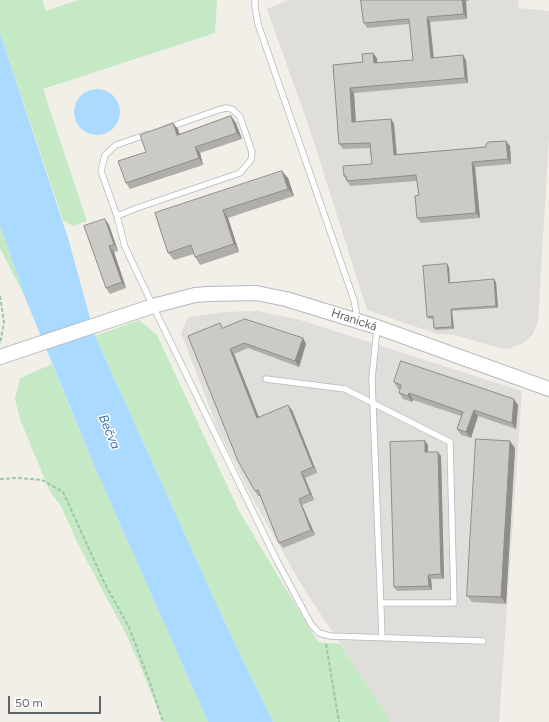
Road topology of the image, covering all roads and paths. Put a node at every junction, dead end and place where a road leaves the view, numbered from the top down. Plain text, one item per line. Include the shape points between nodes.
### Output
1 (255, 0) edge
2 (163, 129) edge
3 (152, 133) edge
4 (117, 216) junction
5 (0, 296) edge
6 (152, 306) junction
7 (355, 320) junction
8 (377, 327) junction
9 (4, 352) edge
10 (266, 379) dead end
11 (549, 389) edge
12 (373, 402) junction
13 (0, 479) edge
14 (381, 603) junction
15 (324, 635) junction
16 (382, 637) junction
17 (482, 641) dead end
18 (163, 722) edge
19 (339, 722) edge

1 - 7 lane via 258,24 354,300 357,316
2 - 4 lane via 218,110 232,109 240,117 252,152 251,160 240,173
3 - 4 lane via 116,145 105,155 101,171
4 - 6 lane via 125,247
5 - 9 path via 4,322
6 - 7 street, Hranická via 194,295 256,293 286,298
6 - 9 street, Hranická
6 - 15 lane via 278,562 311,624
7 - 8 street, Hranická
8 - 11 street, Hranická
8 - 12 lane via 372,379
10 - 12 lane via 345,390
12 - 14 lane
12 - 14 lane via 450,442 454,603
13 - 18 path via 42,480 63,492 105,584 129,627
14 - 16 lane
15 - 16 lane
15 - 19 path
16 - 17 lane

